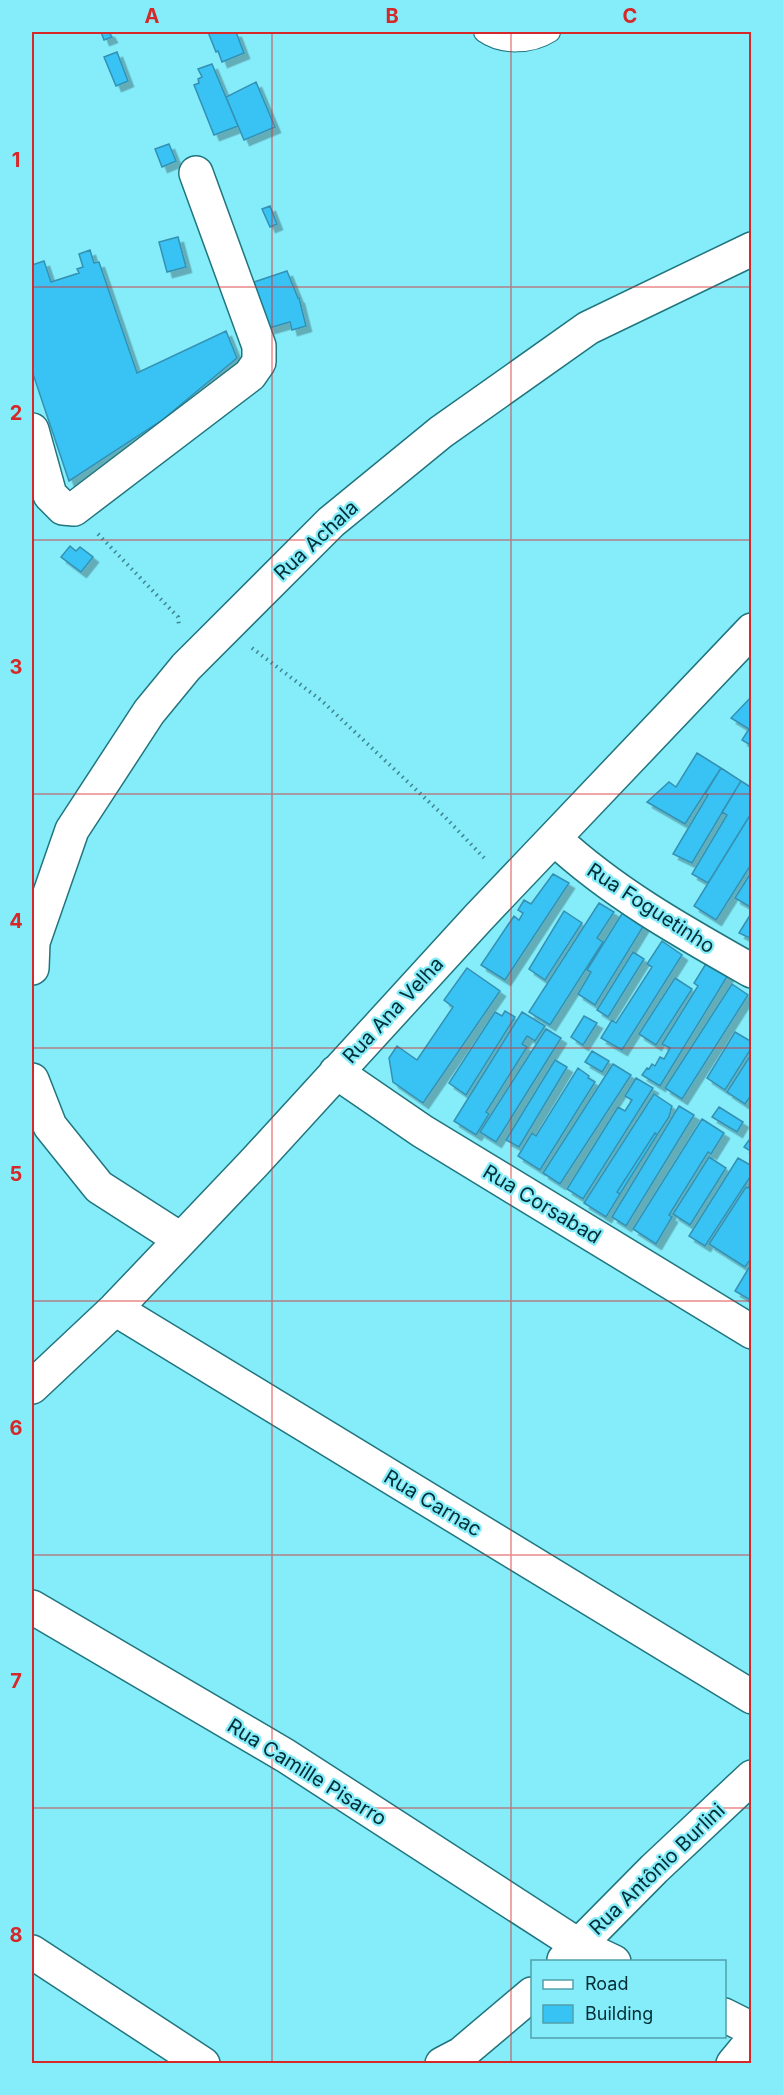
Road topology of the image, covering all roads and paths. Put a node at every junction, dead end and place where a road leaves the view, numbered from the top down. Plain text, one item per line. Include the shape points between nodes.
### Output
1 (484, 32) edge
2 (550, 32) edge
3 (196, 173) dead end
4 (752, 249) edge
5 (32, 430) edge
6 (74, 509) junction
7 (224, 630) junction
8 (752, 630) edge
9 (186, 667) junction
10 (555, 839) junction
11 (510, 884) junction
12 (32, 968) edge
13 (752, 971) edge
14 (336, 1072) junction
15 (32, 1080) edge
16 (180, 1239) junction
17 (115, 1309) junction
18 (752, 1332) edge
19 (32, 1387) edge
20 (32, 1607) edge
21 (752, 1697) edge
22 (752, 1777) edge
23 (32, 1952) edge
24 (570, 1953) edge
25 (604, 1960) edge
26 (531, 1995) edge
27 (726, 2016) edge
28 (752, 2029) edge
29 (752, 2041) edge
30 (203, 2064) edge
31 (442, 2064) edge
32 (734, 2064) edge

1 - 2 lane via 511,43
3 - 6 street via 259,346 259,362 250,375
4 - 7 street, Rua Achala via 588,328 441,432 331,522
5 - 6 street via 50,495 63,507
6 - 9 path via 178,617
7 - 9 street, Rua Achala
7 - 11 path via 322,701
8 - 10 street, Rua Ana Velha
9 - 12 street, Rua Achala via 149,712 72,830 33,942
10 - 11 street, Rua Ana Velha
10 - 13 street, Rua Foguetinho via 576,859 638,903
11 - 14 street, Rua Ana Velha
14 - 16 street, Rua Ana Velha
14 - 18 street, Rua Corsabad via 422,1131
15 - 16 street via 50,1126 99,1187
16 - 17 street, Rua Ana Velha
17 - 19 street, Rua Ana Velha
17 - 21 street, Rua Carnac
20 - 24 street, Rua Camille Pisarro via 286,1756
22 - 24 street, Rua Antônio Burlini
23 - 30 street
24 - 25 street, Rua Camille Pisarro
26 - 31 street via 461,2054
27 - 28 street
29 - 32 street

